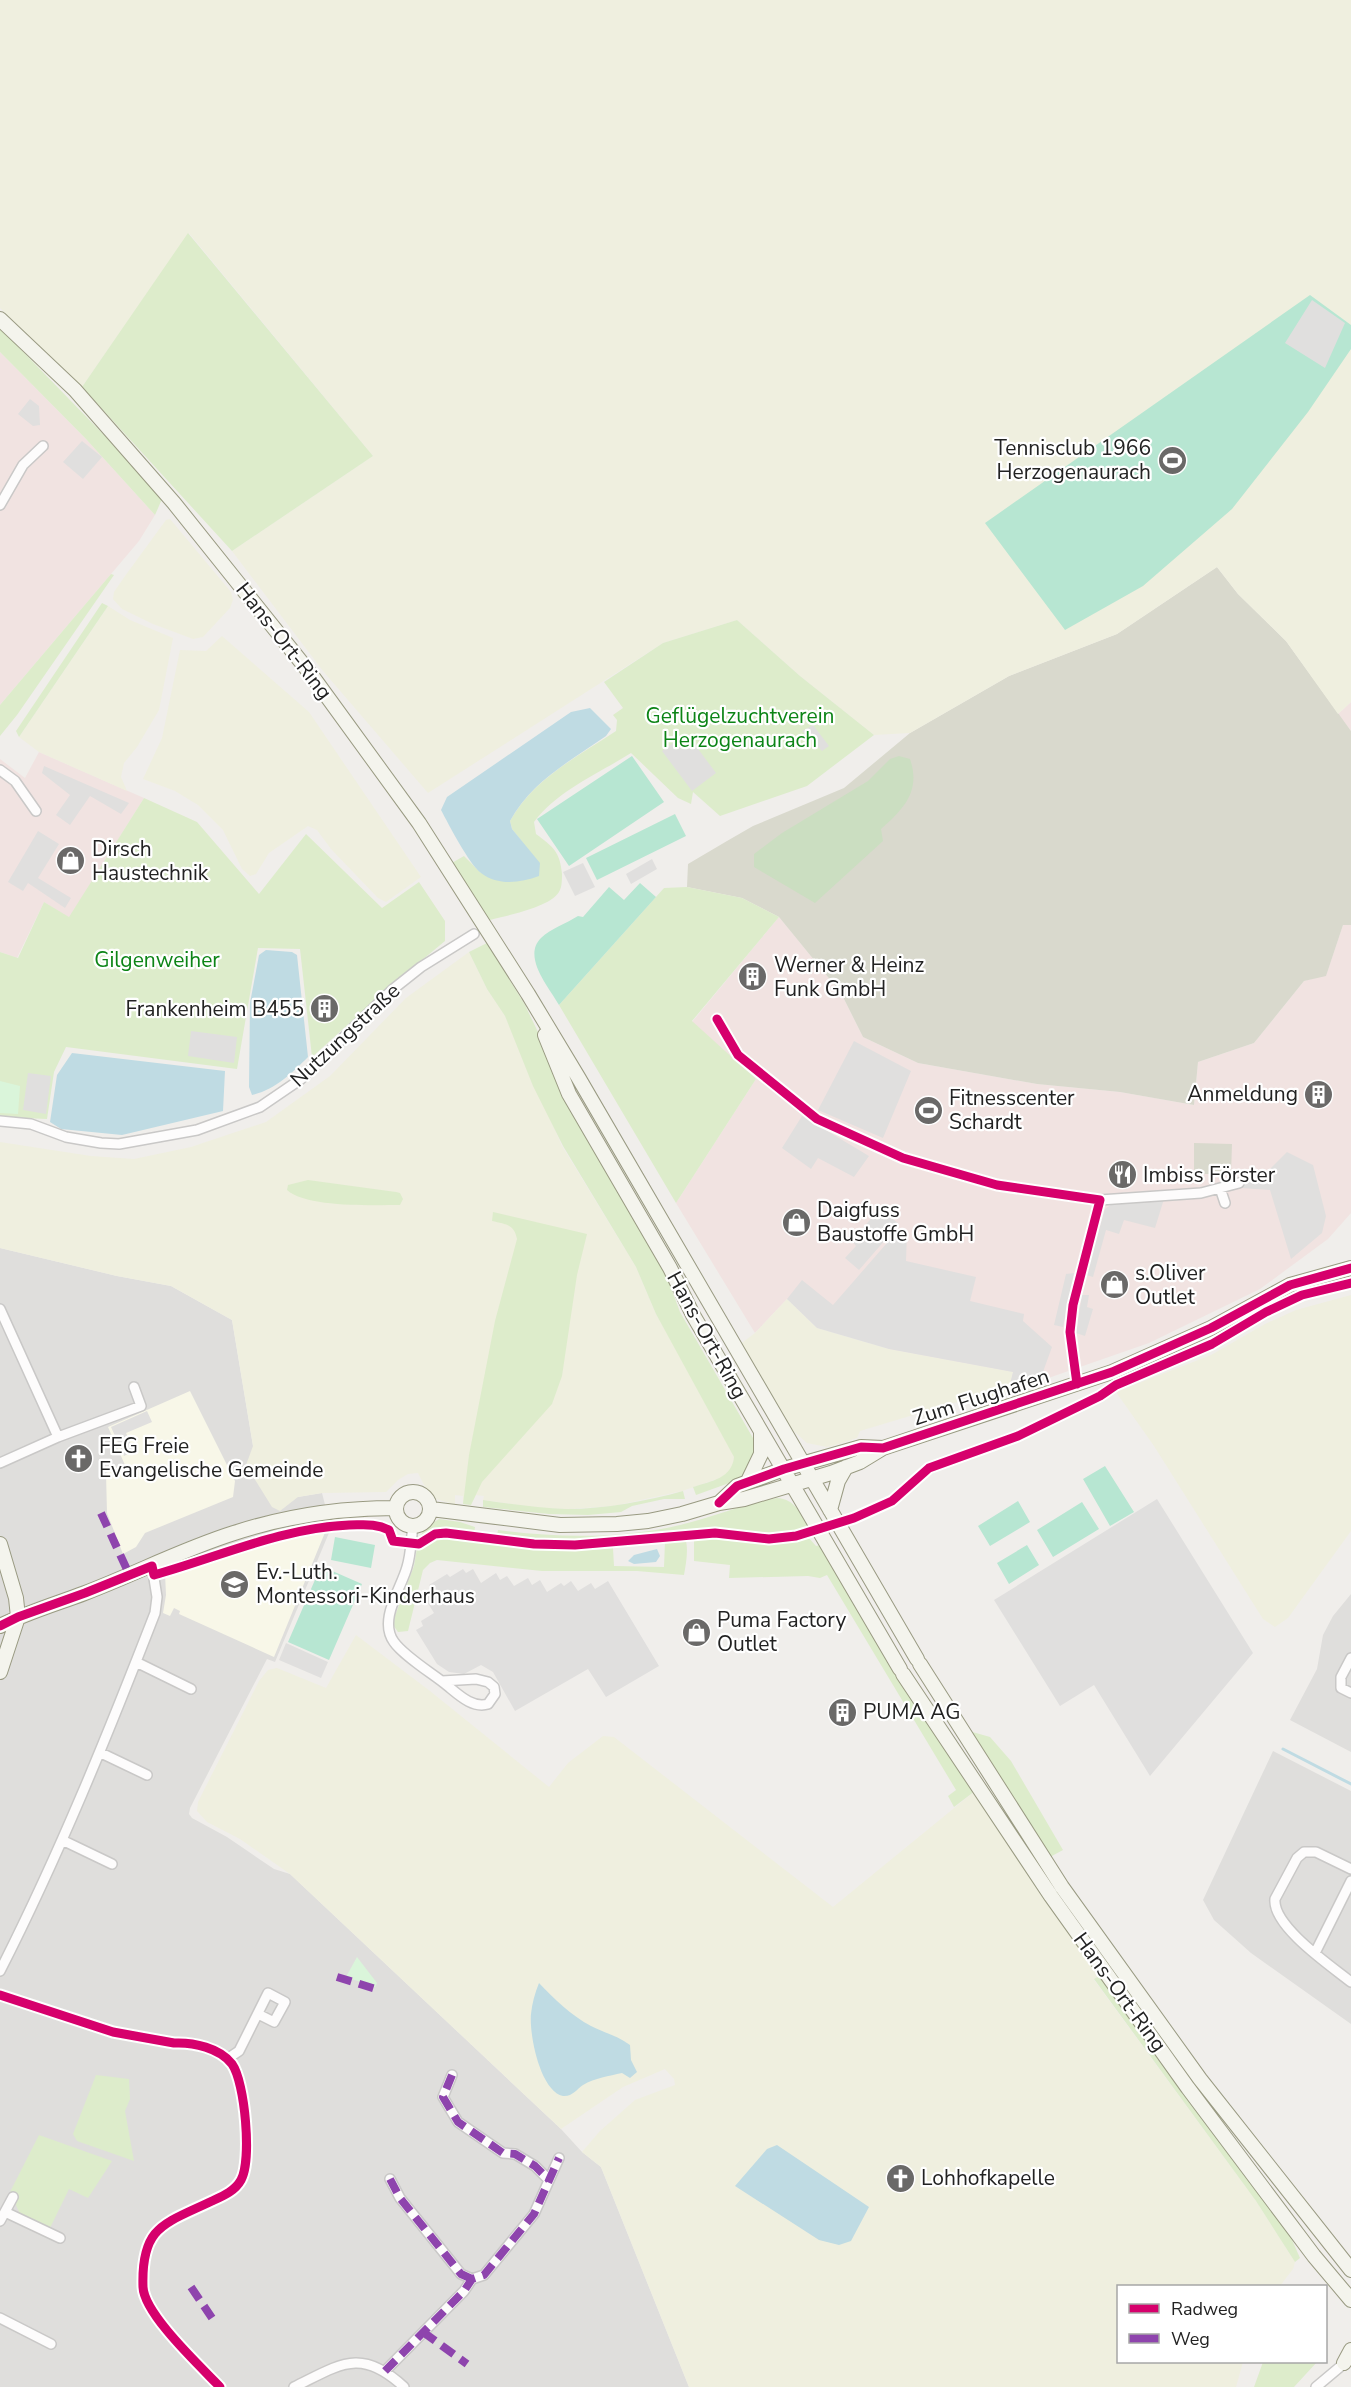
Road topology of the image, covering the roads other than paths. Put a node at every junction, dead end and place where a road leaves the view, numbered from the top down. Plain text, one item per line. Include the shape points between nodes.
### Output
1 (0, 319) edge
2 (44, 447) dead end
3 (0, 505) edge
4 (0, 770) edge
5 (36, 811) dead end
6 (474, 934) dead end
7 (528, 994) junction
8 (717, 1019) dead end
9 (0, 1121) edge
10 (1239, 1183) dead end
11 (1220, 1188) junction
12 (1100, 1200) junction
13 (1225, 1203) dead end
14 (1351, 1268) edge
15 (0, 1309) edge
16 (1077, 1384) junction
17 (134, 1387) dead end
18 (761, 1430) junction
19 (58, 1437) junction
20 (883, 1448) junction
21 (0, 1463) edge
22 (803, 1464) junction
23 (846, 1467) junction
24 (784, 1469) junction
25 (811, 1478) junction
26 (748, 1481) junction
27 (792, 1484) junction
28 (719, 1503) junction
29 (395, 1508) junction
30 (430, 1509) junction
31 (830, 1510) junction
32 (412, 1526) junction
33 (0, 1545) edge
34 (152, 1566) junction
35 (18, 1617) junction
36 (0, 1626) edge
37 (1351, 1658) edge
38 (136, 1662) junction
39 (0, 1672) edge
40 (442, 1681) junction
41 (191, 1689) dead end
42 (1351, 1693) edge
43 (101, 1753) junction
44 (147, 1775) dead end
45 (62, 1840) junction
46 (112, 1864) dead end
47 (1351, 1869) edge
48 (1351, 1881) edge
49 (1315, 1953) junction
50 (0, 1971) edge
51 (1351, 1982) edge
52 (0, 1995) edge
53 (258, 2014) dead end
54 (227, 2059) junction
55 (452, 2075) dead end
56 (560, 2158) dead end
57 (390, 2179) dead end
58 (549, 2180) junction
59 (13, 2197) dead end
60 (5, 2212) junction
61 (0, 2221) edge
62 (60, 2238) dead end
63 (1351, 2270) edge
64 (472, 2279) junction
65 (1351, 2300) edge
66 (0, 2318) edge
67 (51, 2344) dead end
68 (1351, 2350) edge
69 (1348, 2360) edge
70 (385, 2371) junction
71 (220, 2387) edge
72 (294, 2387) edge
73 (404, 2387) edge
74 (1316, 2387) edge

1 - 7 main road, Hans-Ort-Ring via 75,390 224,563 419,823
2 - 3 street via 23,465
4 - 5 street via 15,781
6 - 9 street, Nutzungstraße via 392,990 301,1078 260,1107 197,1130 119,1144 66,1137 31,1124
7 - 18 main road, Hans-Ort-Ring via 569,1094
7 - 22 main road, Hans-Ort-Ring
8 - 12 street via 738,1054 817,1119 903,1158 997,1185
10 - 11 street
11 - 12 street via 1201,1193
11 - 13 street
12 - 16 street via 1073,1305 1070,1332
14 - 16 main road, Zum Flughafen via 1290,1285 1185,1341
15 - 19 street
16 - 20 main road, Zum Flughafen
17 - 19 street via 141,1406
18 - 24 main road, Hans-Ort-Ring
18 - 26 main road via 761,1454
19 - 21 street
20 - 22 main road, Zum Flughafen via 861,1447
20 - 23 main road, Zum Flughafen
22 - 24 main road, Zum Flughafen
22 - 25 main road, Hans-Ort-Ring
23 - 25 main road, Zum Flughafen
23 - 31 main road
24 - 26 main road, Zum Flughafen
24 - 27 main road, Hans-Ort-Ring
25 - 27 main road, Zum Flughafen
25 - 31 main road, Hans-Ort-Ring
26 - 28 main road, Zum Flughafen
27 - 28 main road, Zum Flughafen
27 - 65 main road, Hans-Ort-Ring via 902,1671 1078,1935 1188,2088
28 - 30 main road, Zum Flughafen via 682,1514 617,1524 560,1524
29 - 30 main road via 400,1497 415,1491 424,1495
29 - 32 main road via 398,1518
29 - 34 main road via 353,1508 268,1523
30 - 32 main road via 423,1523
31 - 63 main road, Hans-Ort-Ring via 919,1661 1062,1887 1200,2079
32 - 40 street via 406,1570 388,1629 396,1645
33 - 35 main road
34 - 35 main road
34 - 38 street via 157,1605
35 - 36 main road
35 - 39 main road
37 - 42 street via 1341,1677 1341,1688
38 - 41 street
38 - 43 street
40 - 40 street via 472,1704 484,1706 493,1699 494,1687 485,1681
43 - 44 street
43 - 45 street
45 - 46 street
45 - 50 street
47 - 49 street via 1316,1852 1304,1852 1275,1899 1274,1906 1284,1922
48 - 49 street
49 - 51 street
52 - 54 street via 113,2032 213,2049
53 - 54 street via 239,2050
54 - 71 street via 239,2078 246,2128 248,2156 242,2179 225,2195 159,2227 148,2244 143,2281 145,2298 153,2314
55 - 58 street via 443,2097 458,2122 503,2153 515,2154 535,2166
56 - 58 street
57 - 64 street via 400,2198 460,2274
58 - 64 street via 528,2222 484,2275
59 - 60 street
60 - 61 street
60 - 62 street
64 - 70 street
66 - 67 street
68 - 69 main road
69 - 74 street
70 - 72 street via 368,2363 351,2362
70 - 73 street

